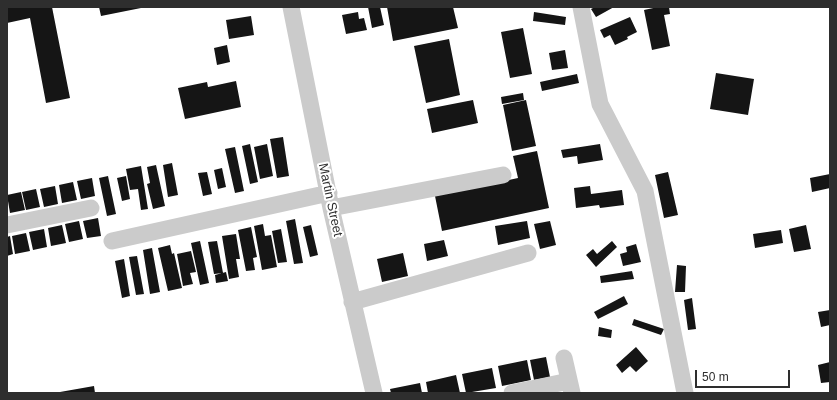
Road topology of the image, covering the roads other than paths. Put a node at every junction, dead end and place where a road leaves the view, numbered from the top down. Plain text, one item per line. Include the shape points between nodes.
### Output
1 (291, 7) edge
2 (581, 7) edge
3 (503, 175) dead end
4 (330, 200) junction
5 (91, 208) dead end
6 (7, 225) edge
7 (112, 241) dead end
8 (528, 253) dead end
9 (352, 302) junction
10 (564, 358) dead end
11 (571, 387) edge
12 (374, 393) edge
13 (512, 393) edge
14 (685, 393) edge

1 - 4 street, Martin Street
2 - 14 street via 600,104 645,191
3 - 4 street
4 - 7 street
4 - 9 street, Martin Street
5 - 6 street
8 - 9 street
9 - 12 street, Martin Street
10 - 11 street
11 - 13 street

